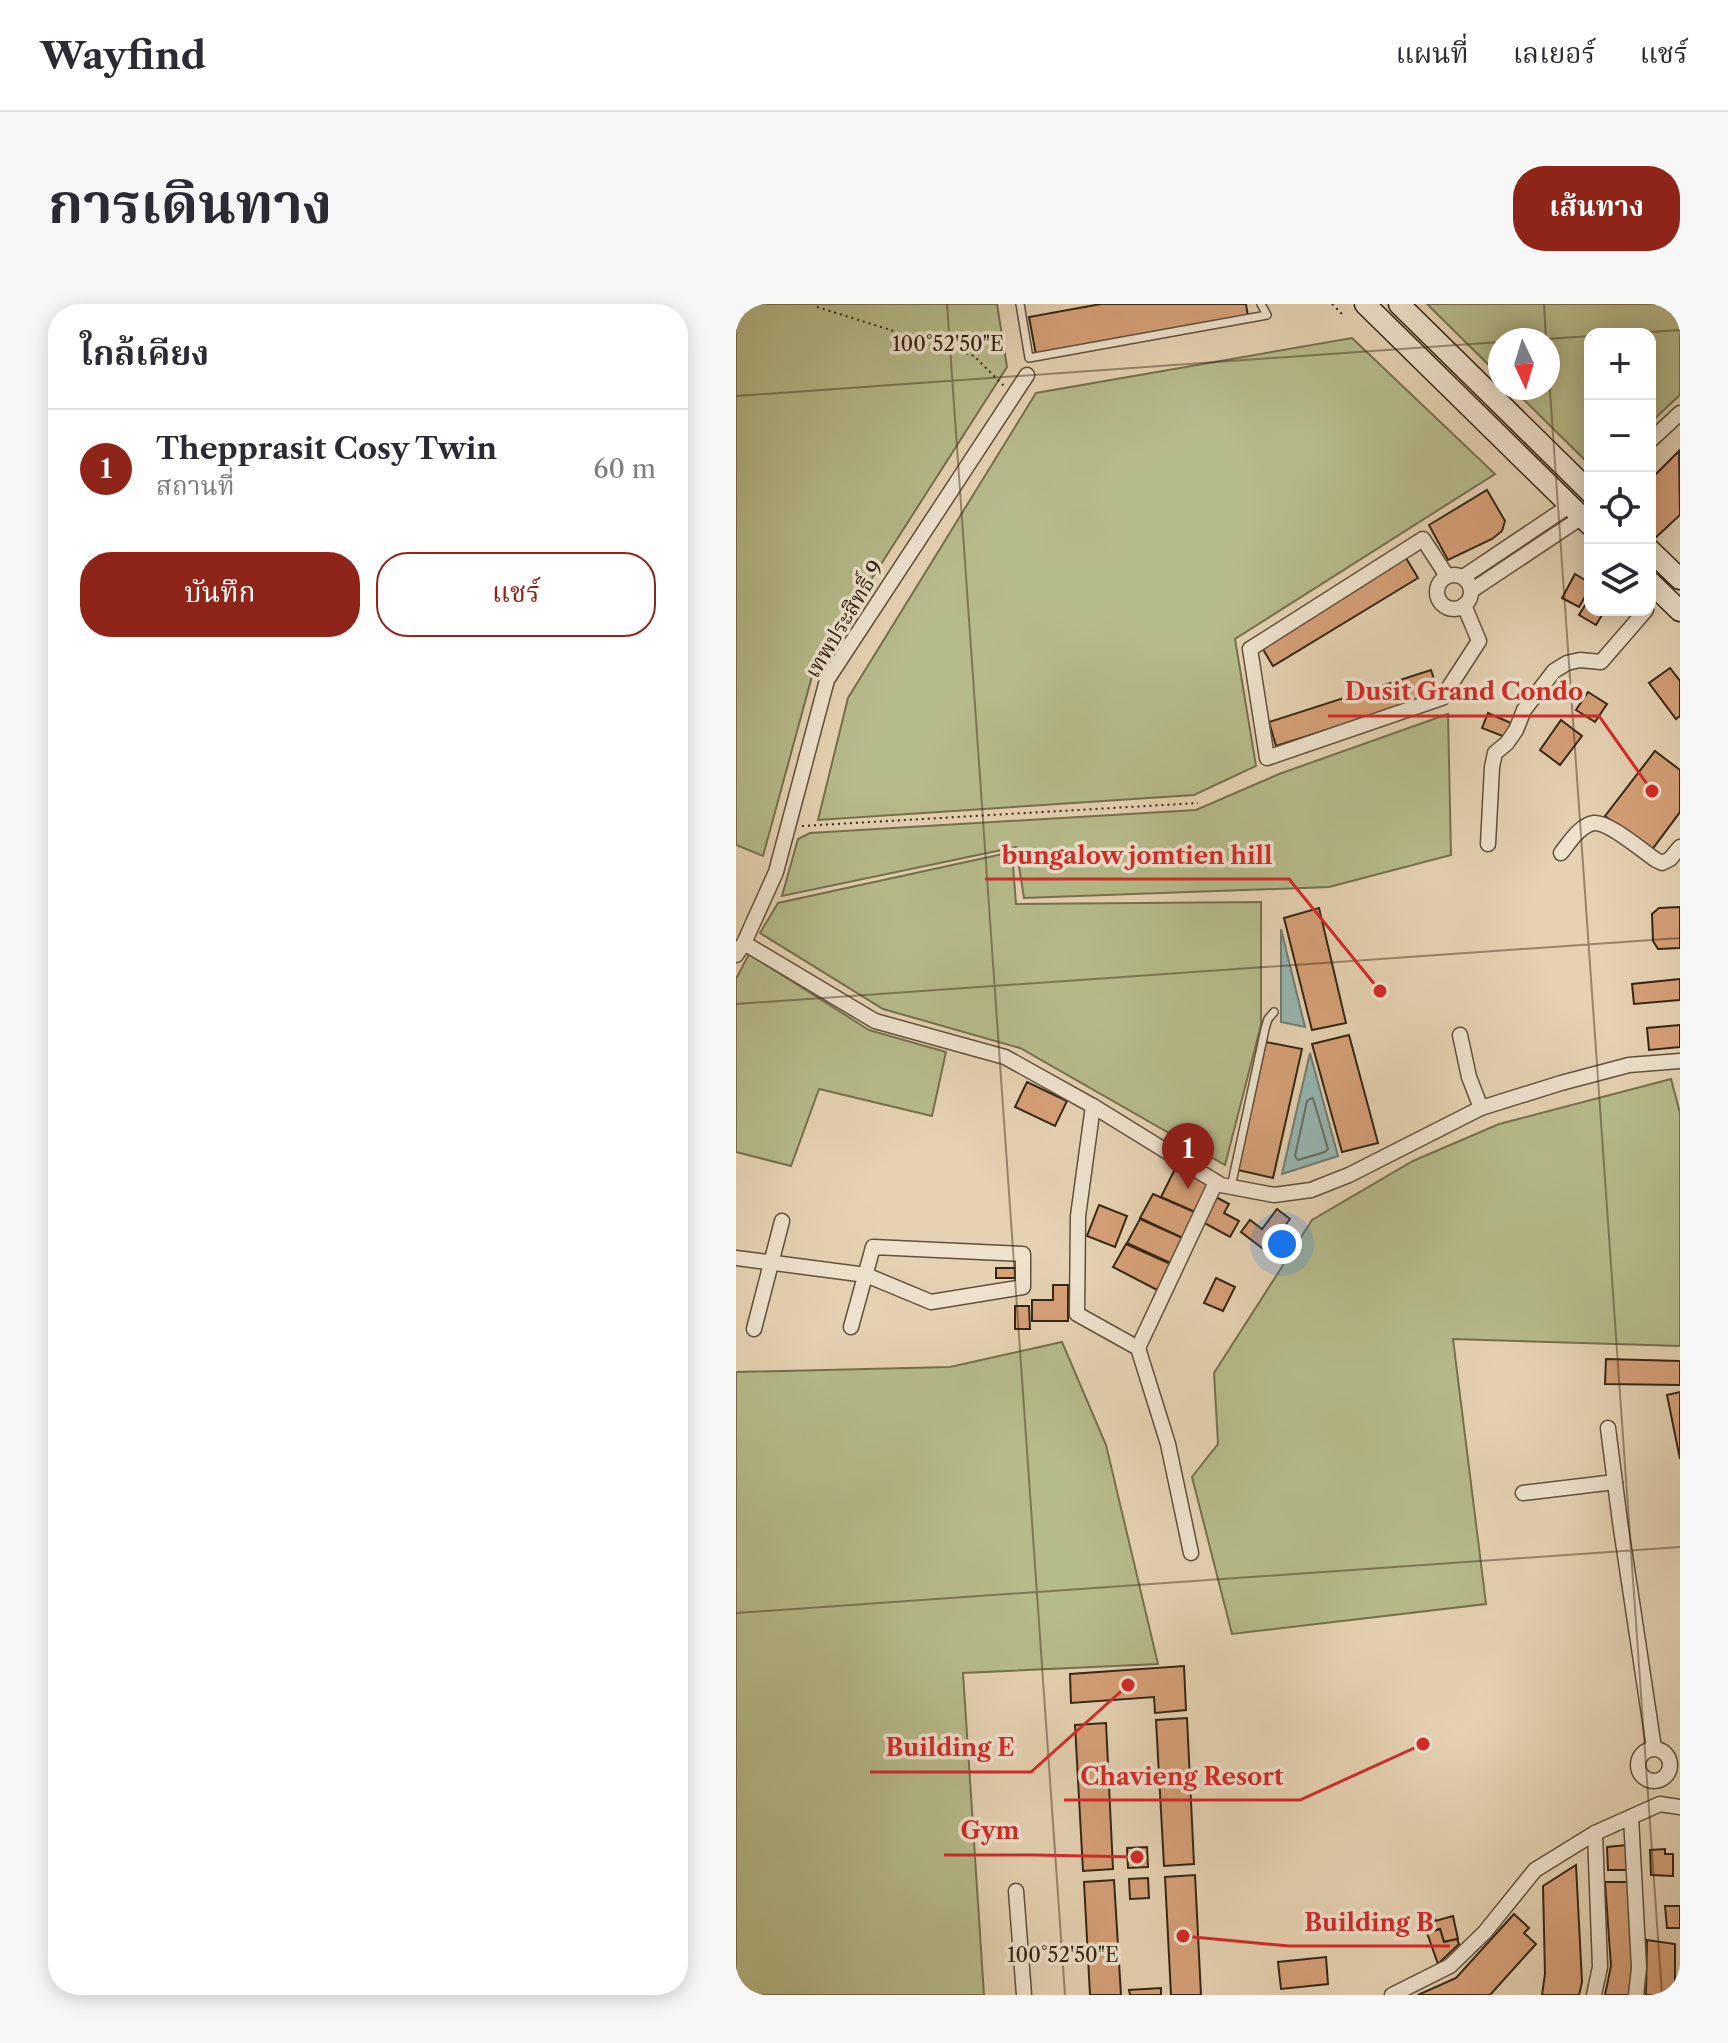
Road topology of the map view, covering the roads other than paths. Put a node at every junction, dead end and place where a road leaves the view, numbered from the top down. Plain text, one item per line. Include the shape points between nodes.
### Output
1 (1020, 304) edge
2 (1261, 304) edge
3 (1365, 304) edge
4 (1399, 304) edge
5 (1027, 375) dead end
6 (1680, 413) edge
7 (1656, 435) edge
8 (1584, 486) edge
9 (1580, 516) edge
10 (1656, 556) edge
11 (1447, 576) junction
12 (1463, 577) junction
13 (1680, 579) edge
14 (1468, 598) junction
15 (1656, 600) edge
16 (1680, 611) edge
17 (1638, 616) edge
18 (1488, 844) dead end
19 (1680, 847) edge
20 (1561, 853) dead end
21 (740, 949) edge
22 (1274, 1012) dead end
23 (1460, 1035) dead end
24 (1680, 1061) edge
25 (1093, 1106) junction
26 (1481, 1108) junction
27 (1216, 1182) junction
28 (1231, 1187) junction
29 (782, 1221) dead end
30 (736, 1258) edge
31 (771, 1263) junction
32 (866, 1275) junction
33 (851, 1327) dead end
34 (754, 1329) dead end
35 (1138, 1348) junction
36 (1608, 1428) dead end
37 (1615, 1482) junction
38 (1523, 1493) dead end
39 (1191, 1553) dead end
40 (1654, 1748) junction
41 (1657, 1781) junction
42 (1660, 1804) junction
43 (1680, 1807) edge
44 (1631, 1817) junction
45 (1595, 1833) junction
46 (1016, 1891) dead end
47 (1024, 1995) edge
48 (1392, 1995) edge
49 (1594, 1995) edge
50 (1636, 1995) edge

1 - 2 lane via 1029,358 1267,315
3 - 9 main road
4 - 8 main road
5 - 21 street, เทพประสิทธิ์ 9 via 827,680 776,872
6 - 7 street
9 - 12 street
9 - 14 street
10 - 13 main road
11 - 12 street
11 - 14 street via 1438,586 1442,605 1458,608
11 - 14 street via 1423,539 1250,649 1267,758 1442,698 1479,641
12 - 14 street via 1469,584
15 - 16 main road
17 - 18 street via 1601,662 1580,660 1554,671 1495,753
19 - 20 street via 1662,863 1604,824 1593,823
21 - 25 street via 875,1021 1005,1057
22 - 28 lane via 1265,1029
23 - 26 street
24 - 26 street via 1629,1065
25 - 27 street
25 - 35 street via 1078,1216 1077,1314
26 - 28 street via 1311,1190 1274,1195
27 - 28 street
27 - 35 street
29 - 31 street
30 - 31 street
31 - 32 street
31 - 34 street
32 - 32 street via 931,1302 1023,1287 1023,1254 873,1247
32 - 33 street
35 - 39 street via 1168,1444
36 - 37 street
37 - 38 street
37 - 40 street
40 - 41 street via 1664,1752 1671,1766
40 - 41 street via 1640,1756 1637,1767 1642,1777
41 - 42 street
42 - 43 street
42 - 44 street
44 - 45 street
44 - 50 street
45 - 48 street via 1535,1870 1450,1966
45 - 49 street via 1600,1967
46 - 47 street

